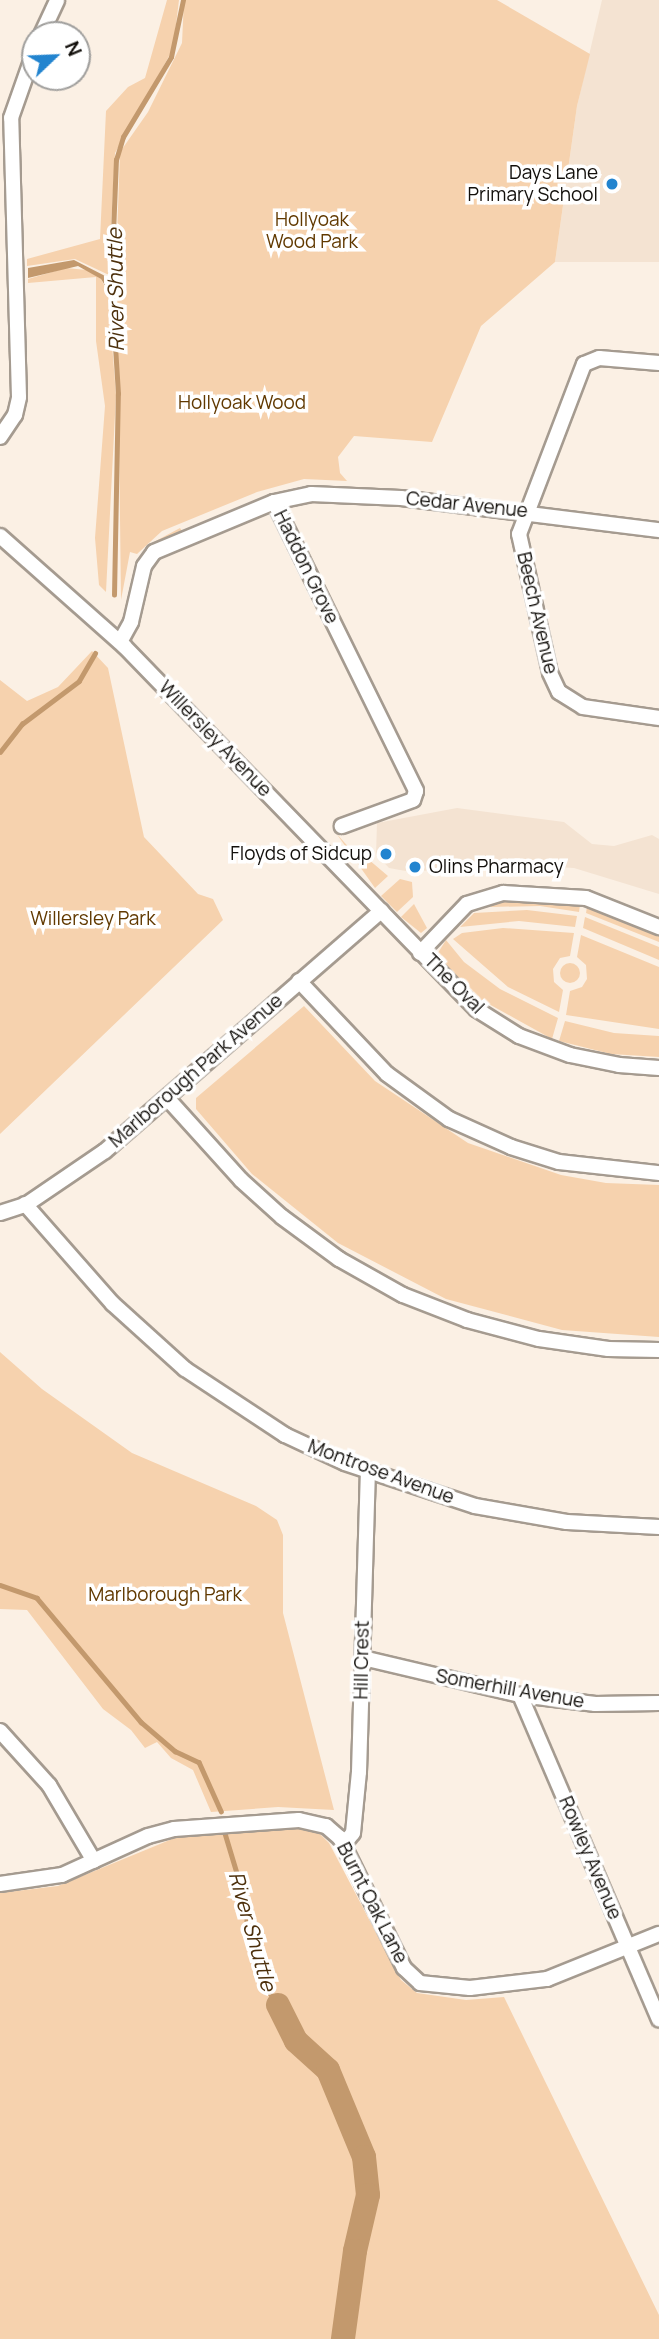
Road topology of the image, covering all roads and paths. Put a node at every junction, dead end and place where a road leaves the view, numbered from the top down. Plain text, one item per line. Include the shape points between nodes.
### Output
1 (57, 0) edge
2 (47, 21) edge
3 (21, 89) edge
4 (659, 363) edge
5 (0, 437) edge
6 (274, 502) junction
7 (524, 511) junction
8 (659, 530) edge
9 (0, 536) edge
10 (120, 642) junction
11 (659, 718) edge
12 (342, 826) dead end
13 (381, 911) junction
14 (659, 927) edge
15 (420, 953) junction
16 (299, 981) junction
17 (659, 1068) edge
18 (167, 1098) junction
19 (659, 1173) edge
20 (25, 1204) junction
21 (0, 1213) edge
22 (659, 1350) edge
23 (368, 1471) junction
24 (659, 1527) edge
25 (363, 1658) junction
26 (520, 1695) junction
27 (659, 1703) edge
28 (0, 1731) edge
29 (344, 1844) junction
30 (94, 1861) junction
31 (0, 1884) edge
32 (659, 1934) edge
33 (628, 1949) junction
34 (659, 2020) edge

1 - 2 street
3 - 5 street via 11,117 19,397 15,415
4 - 7 street, Beech Avenue via 599,358 584,364
6 - 7 street, Cedar Avenue via 323,494
6 - 10 street, Haddon Grove via 154,552
6 - 12 street, Haddon Grove via 416,791 413,800
7 - 8 street, Cedar Avenue
7 - 11 street, Beech Avenue via 519,534 550,673 559,692 583,707
9 - 10 street, Willersley Avenue
10 - 13 street, Willersley Avenue
13 - 15 street, Willersley Avenue
13 - 16 street, Marlborough Park Avenue
14 - 15 street, The Oval via 586,898 503,893 467,904
15 - 17 street, The Oval via 476,1009 519,1036 595,1061
16 - 18 street, Marlborough Park Avenue
16 - 19 street via 379,1066 449,1119 511,1147 559,1162
18 - 20 street, Marlborough Park Avenue via 105,1151
18 - 22 street via 241,1180 282,1217 339,1259 403,1295 467,1320 539,1339 608,1349
20 - 21 street, Marlborough Park Avenue
20 - 23 street, Montrose Avenue via 113,1304 185,1369 285,1435
23 - 24 street, Montrose Avenue via 475,1506 567,1522
23 - 25 street, Hill Crest
25 - 26 street, Somerhill Avenue
25 - 29 street, Hill Crest via 355,1820 353,1833
26 - 27 street, Somerhill Avenue via 595,1704
26 - 33 street, Rowley Avenue
28 - 30 street via 49,1785
29 - 30 street, Burnt Oak Lane via 326,1826 284,1820 174,1829
29 - 33 street, Burnt Oak Lane via 404,1968 420,1983 447,1988 507,1986 565,1974
30 - 31 street, Burnt Oak Lane via 62,1875
32 - 33 street, Burnt Oak Lane
33 - 34 street, Rowley Avenue

